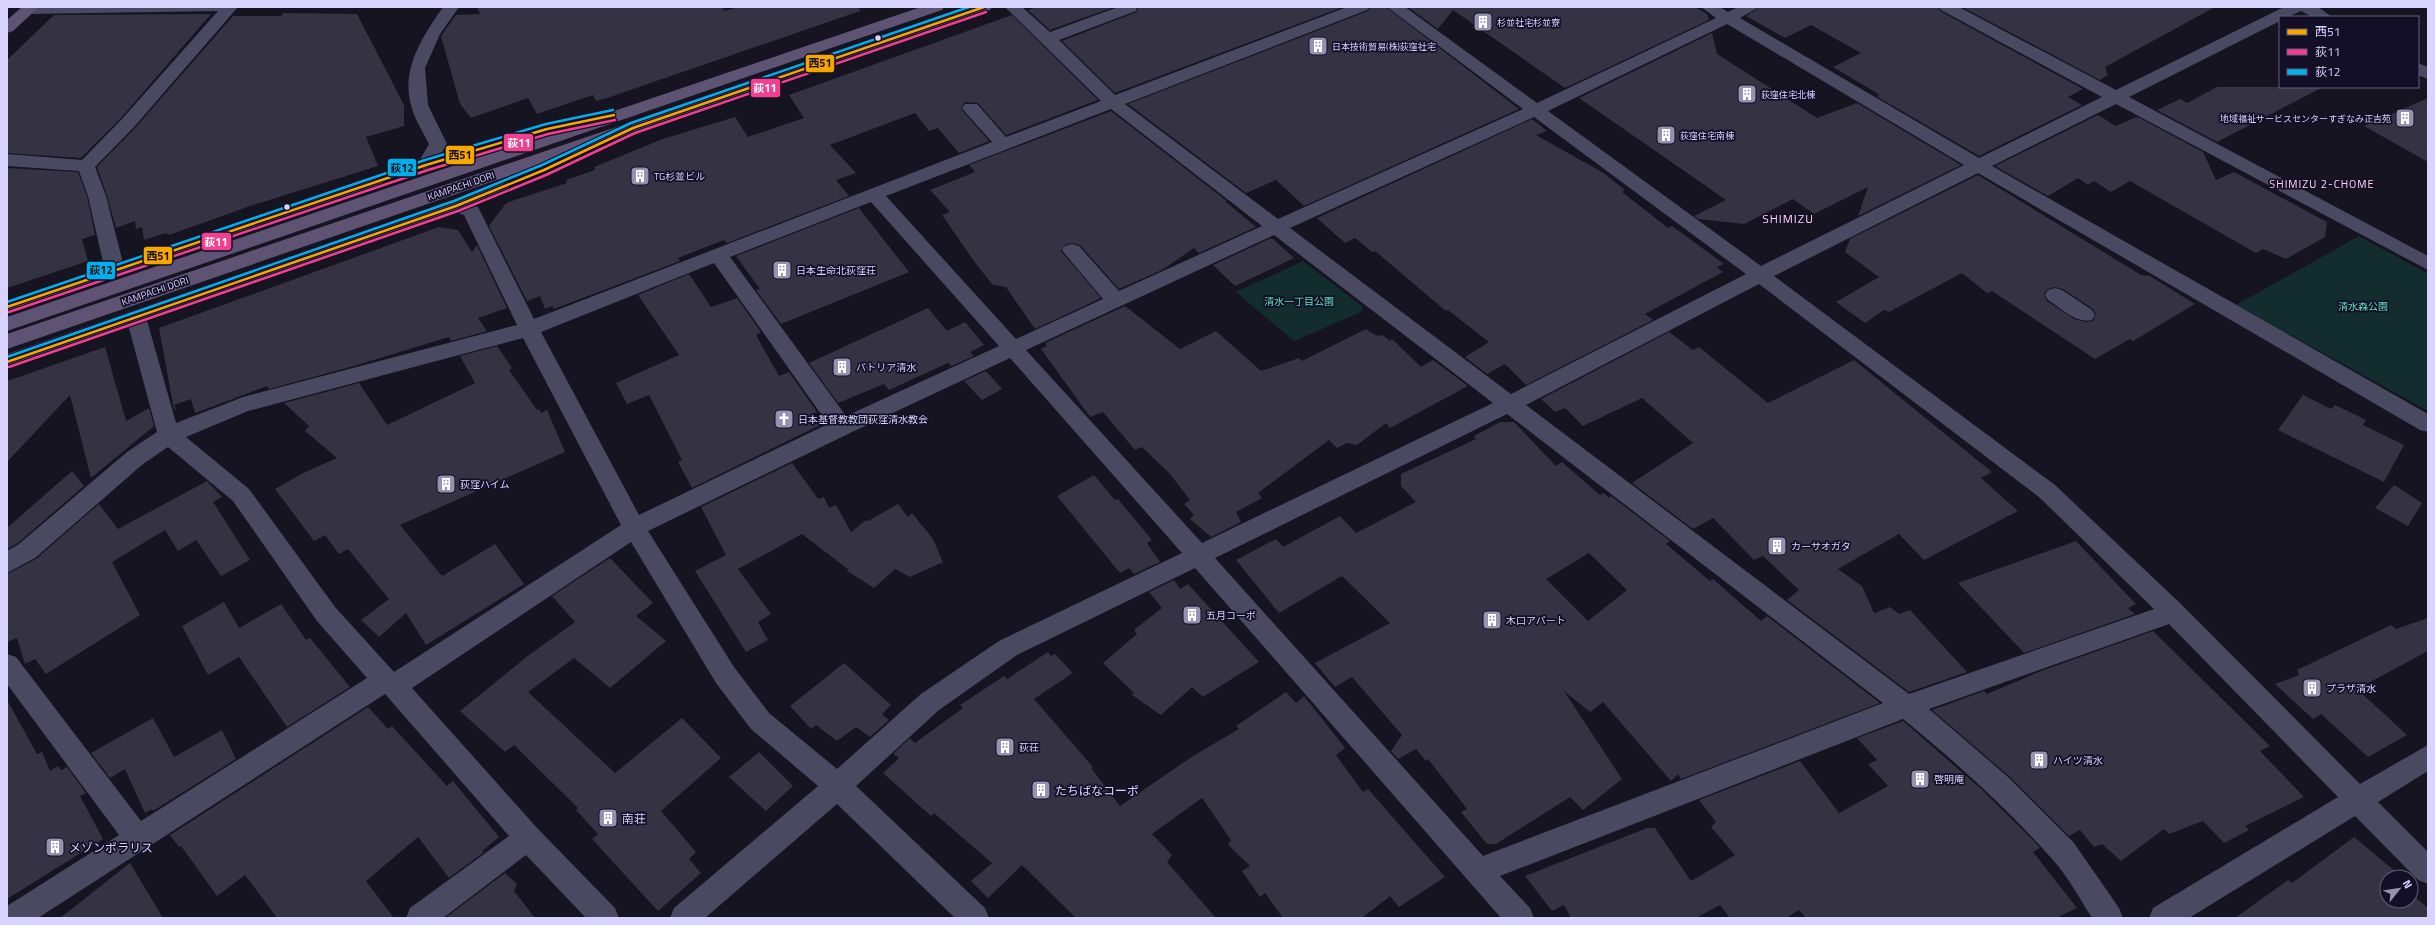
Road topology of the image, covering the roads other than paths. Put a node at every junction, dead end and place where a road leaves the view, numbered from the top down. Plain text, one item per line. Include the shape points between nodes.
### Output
1 (214, 7) edge
2 (230, 7) edge
3 (451, 7) edge
4 (936, 7) edge
5 (984, 7) edge
6 (1361, 7) edge
7 (1394, 7) edge
8 (1709, 7) edge
9 (1751, 7) edge
10 (1947, 7) edge
11 (2296, 7) edge
12 (2306, 7) edge
13 (30, 8) edge
14 (1130, 8) dead end
15 (1016, 10) edge
16 (2322, 16) edge
17 (1728, 18) junction
18 (7, 28) edge
19 (1048, 38) junction
20 (2419, 69) edge
21 (2428, 74) edge
22 (2117, 98) junction
23 (1113, 103) junction
24 (971, 108) dead end
25 (1536, 110) junction
26 (629, 120) junction
27 (1004, 145) junction
28 (7, 160) edge
29 (426, 165) junction
30 (86, 166) junction
31 (1980, 167) junction
32 (875, 195) junction
33 (456, 206) junction
34 (1276, 228) junction
35 (1072, 250) dead end
36 (718, 254) junction
37 (2428, 264) edge
38 (115, 271) junction
39 (1760, 274) junction
40 (2055, 295) dead end
41 (1116, 301) junction
42 (7, 307) edge
43 (2085, 315) dead end
44 (136, 316) junction
45 (7, 324) edge
46 (529, 329) junction
47 (7, 342) edge
48 (1011, 349) junction
49 (7, 362) edge
50 (1508, 405) junction
51 (2428, 424) edge
52 (842, 427) junction
53 (169, 435) junction
54 (634, 528) junction
55 (1198, 555) junction
56 (7, 563) edge
57 (2173, 612) junction
58 (7, 664) edge
59 (389, 683) junction
60 (1906, 706) junction
61 (2428, 757) edge
62 (836, 786) junction
63 (2357, 800) junction
64 (528, 838) junction
65 (139, 839) junction
66 (1478, 871) junction
67 (2428, 871) edge
68 (13, 918) edge
69 (420, 918) edge
70 (605, 918) edge
71 (684, 918) edge
72 (975, 918) edge
73 (1520, 918) edge
74 (2109, 918) edge
75 (2163, 918) edge

1 - 13 street
2 - 30 street via 128,123
3 - 29 street via 432,34 417,68 419,105 438,144
4 - 26 main road, KAMPACHI DORI
5 - 26 main road, KAMPACHI DORI
6 - 23 street
7 - 25 street
8 - 17 street
9 - 17 street
10 - 22 street
11 - 22 street
12 - 16 street
13 - 18 main road
14 - 19 street
15 - 19 street
17 - 25 street
17 - 31 street
19 - 23 street
20 - 21 street
22 - 31 street
22 - 37 street
23 - 27 street
23 - 34 street
24 - 27 street
25 - 34 street
25 - 39 street
26 - 29 main road via 547,129
26 - 33 main road via 544,170
26 - 45 main road, KAMPACHI DORI
26 - 47 main road, KAMPACHI DORI
27 - 32 street
28 - 30 street
29 - 38 main road
30 - 38 street via 97,196
31 - 39 street
31 - 51 street
32 - 36 street
32 - 48 street
33 - 44 main road
33 - 46 street via 471,212
34 - 41 street
34 - 50 street
35 - 41 street
36 - 46 street
36 - 52 street
38 - 42 main road
39 - 50 street
39 - 57 street via 2047,491
40 - 43 street
41 - 48 street
44 - 49 main road
44 - 53 street
46 - 53 street via 243,405
46 - 54 street
48 - 52 street
48 - 55 street
50 - 55 street
50 - 60 street
52 - 54 street
53 - 56 street via 135,458 27,551
53 - 59 street via 241,495 326,614
54 - 59 street
54 - 62 street via 725,675 760,721 817,767
55 - 62 street via 1008,648 930,702
55 - 66 street
57 - 60 street
57 - 63 street
58 - 65 street
59 - 64 street
59 - 65 street
60 - 66 street
60 - 74 street via 1999,786 2064,852
61 - 63 street
62 - 71 street
62 - 72 street
63 - 67 street
63 - 75 street
64 - 69 street
64 - 70 street
65 - 68 street
66 - 73 street

